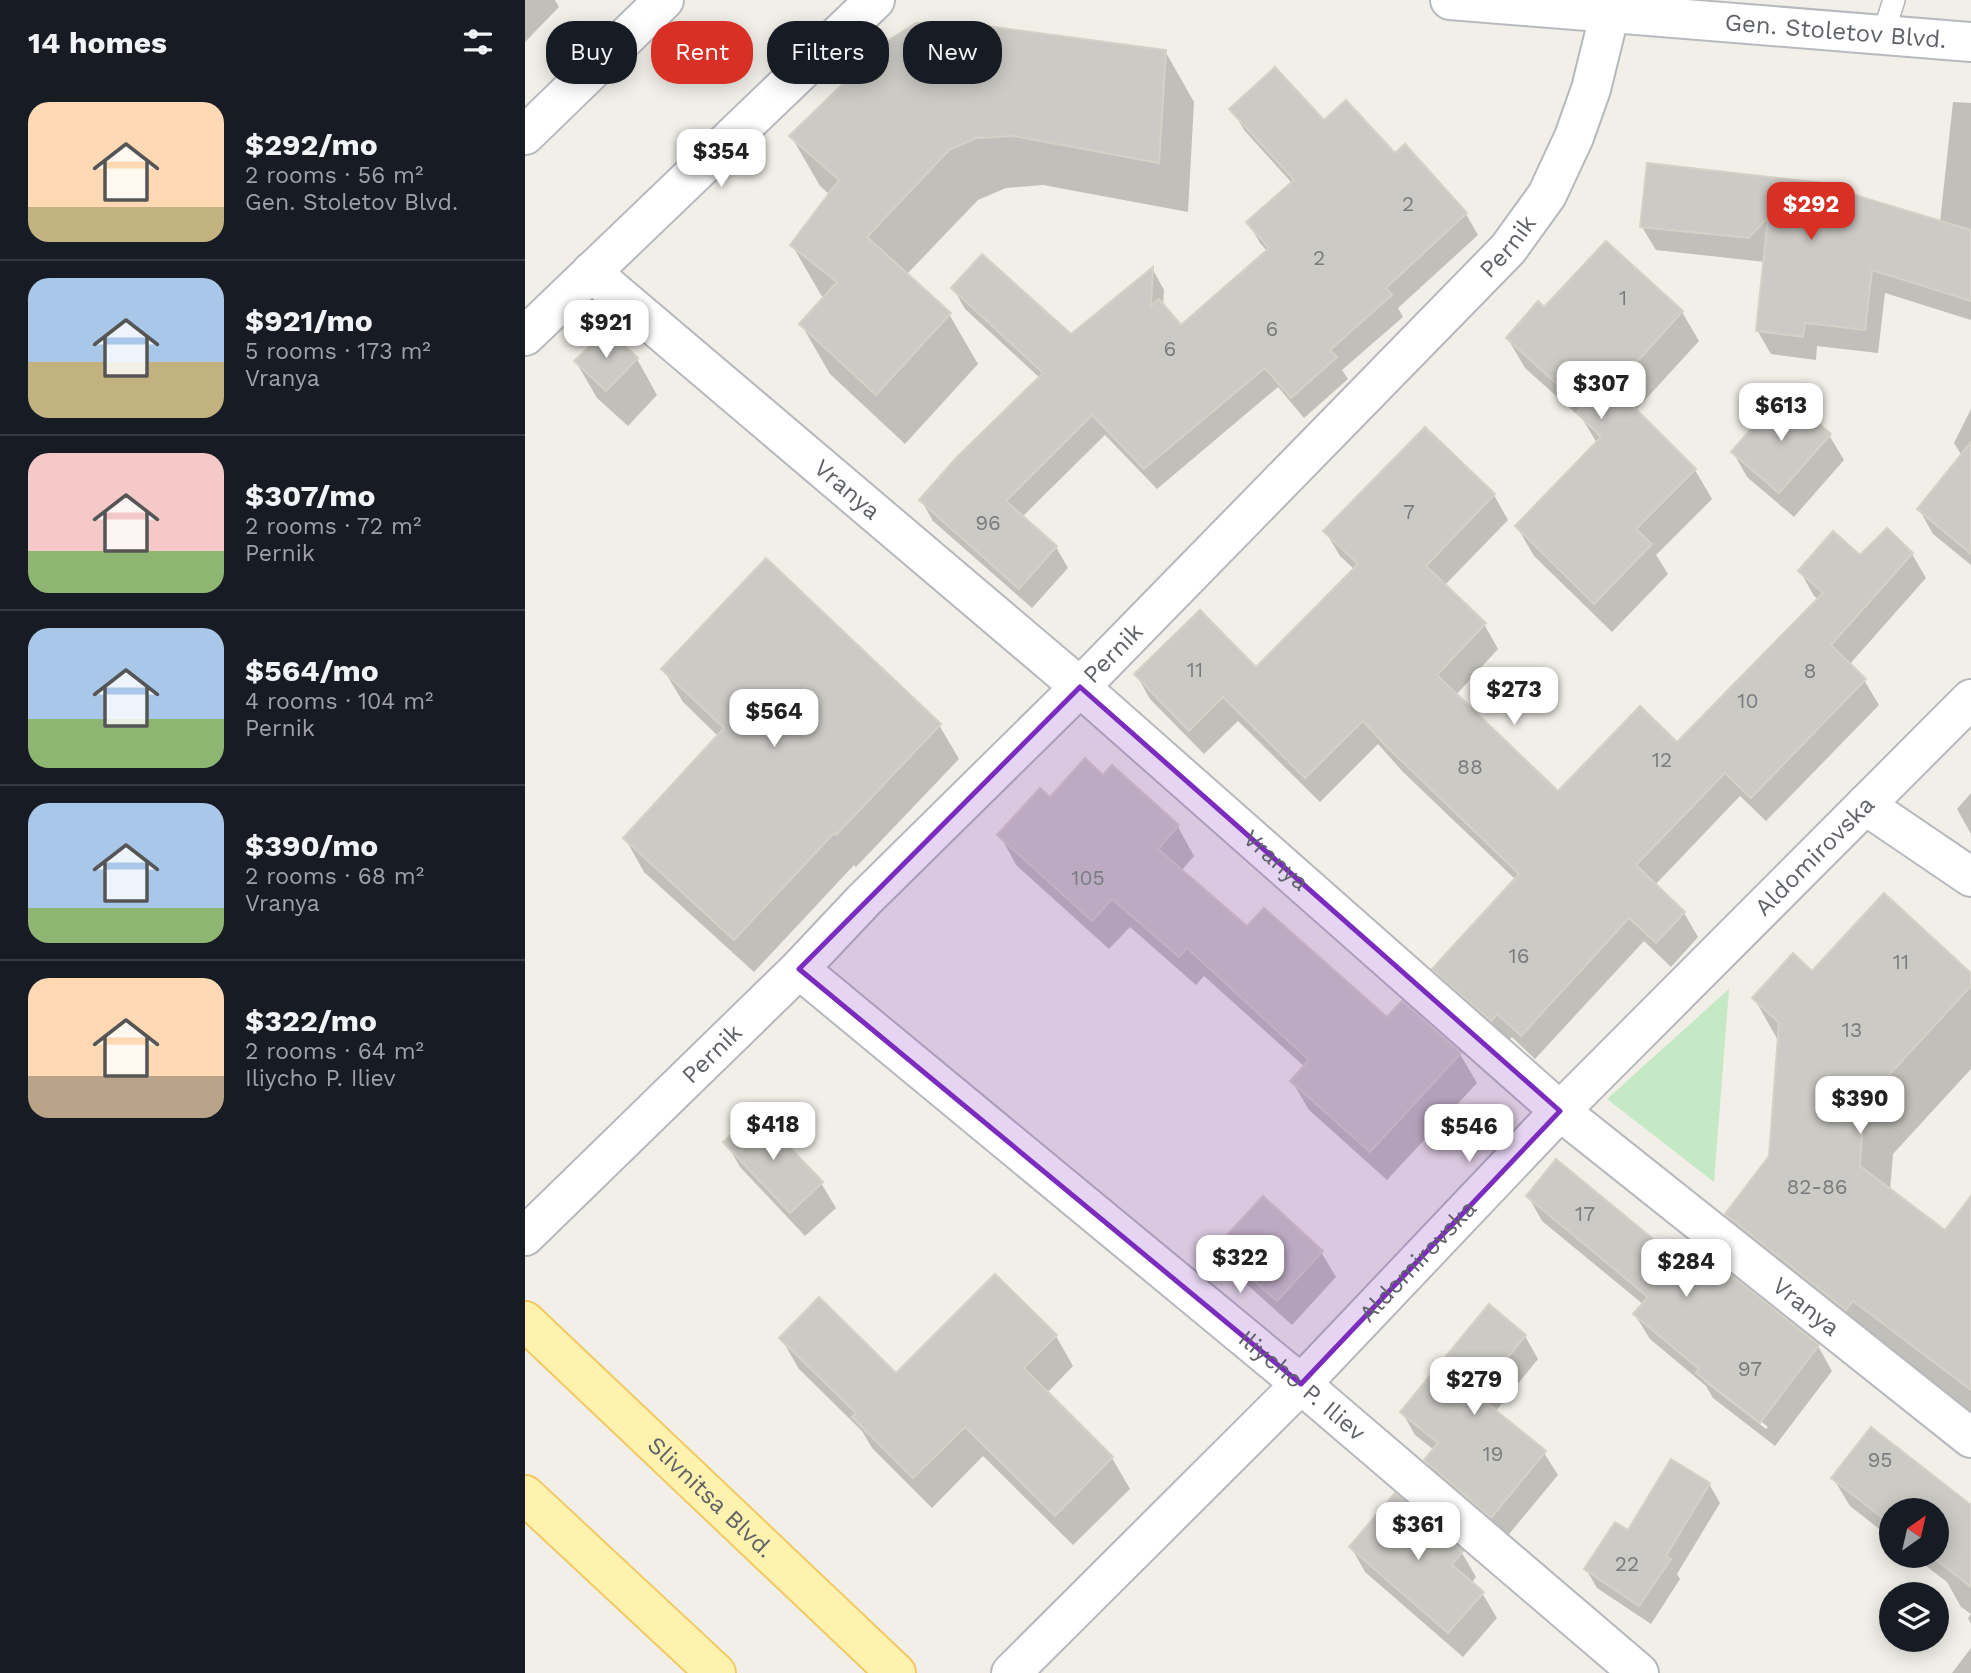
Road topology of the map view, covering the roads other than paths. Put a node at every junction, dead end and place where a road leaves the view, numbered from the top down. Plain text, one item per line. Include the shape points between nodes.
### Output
1 (664, 0) edge
2 (875, 0) edge
3 (1450, 0) edge
4 (1610, 12) junction
5 (1888, 17) edge
6 (1971, 42) edge
7 (525, 135) edge
8 (591, 272) junction
9 (525, 336) edge
10 (1080, 687) junction
11 (1971, 699) edge
12 (1865, 805) junction
13 (1971, 877) edge
14 (799, 969) junction
15 (1560, 1111) junction
16 (525, 1236) edge
17 (525, 1321) edge
18 (1301, 1384) junction
19 (1971, 1438) edge
20 (525, 1495) edge
21 (1627, 1669) edge
22 (716, 1673) edge
23 (895, 1673) edge
24 (1011, 1673) edge

1 - 7 street
2 - 8 street
3 - 4 street, Gen. Stoletov Blvd.
4 - 5 street, Gen. Stoletov Blvd.
4 - 10 street, Pernik via 1574,137 1547,195 1508,249
5 - 6 street, Gen. Stoletov Blvd.
8 - 9 street
8 - 10 street, Vranya
10 - 14 street, Pernik
10 - 15 street, Vranya
11 - 12 street, Aldomirovska
12 - 13 street
12 - 15 street, Aldomirovska
14 - 16 street, Pernik
14 - 18 street, Iliycho P. Iliev
15 - 18 street, Aldomirovska
15 - 19 street, Vranya
17 - 23 main road, Slivnitsa Blvd.
18 - 21 street, Iliycho P. Iliev
18 - 24 street, Aldomirovska
20 - 22 main road

